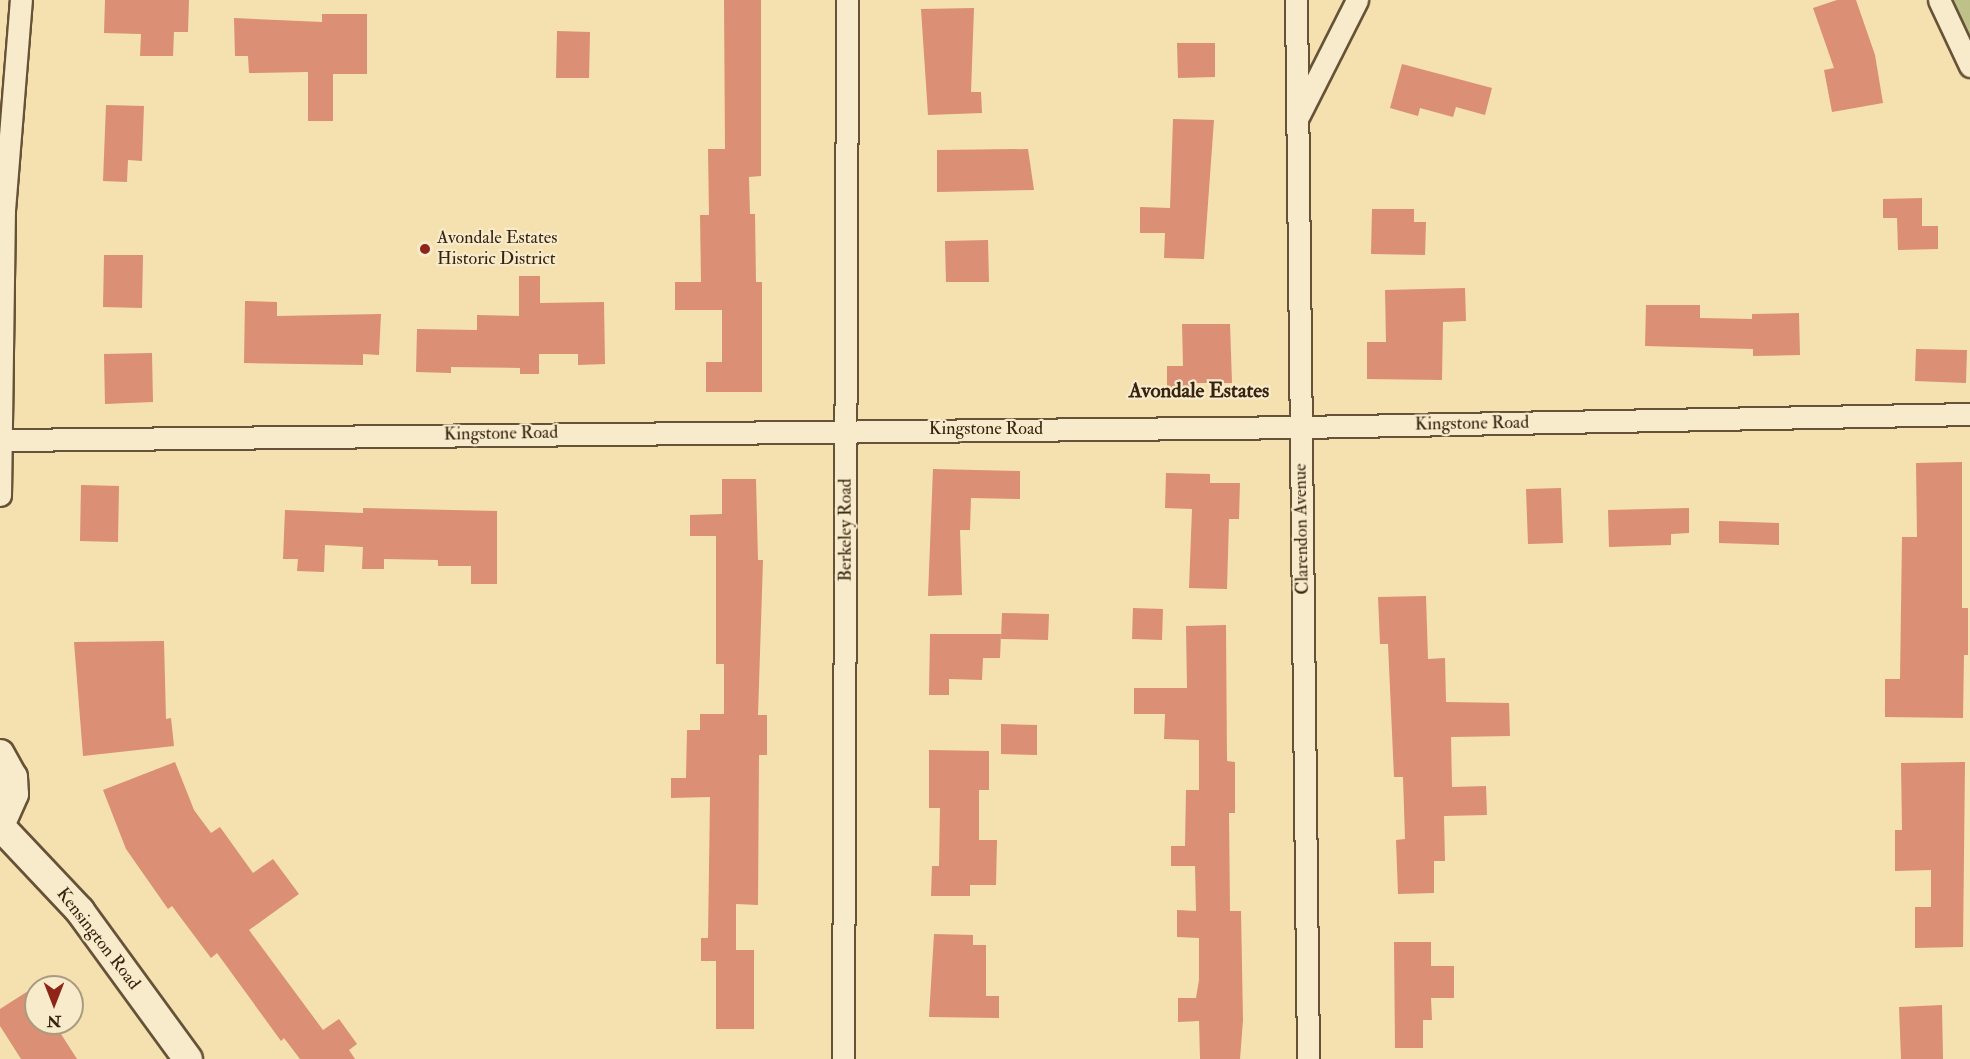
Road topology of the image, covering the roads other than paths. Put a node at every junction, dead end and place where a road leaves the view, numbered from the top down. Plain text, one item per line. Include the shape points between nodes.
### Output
1 (21, 0) edge
2 (847, 0) edge
3 (1296, 0) edge
4 (1357, 0) edge
5 (1939, 0) edge
6 (1970, 66) edge
7 (1297, 118) junction
8 (1970, 414) edge
9 (1301, 427) junction
10 (846, 430) junction
11 (3, 440) junction
12 (0, 495) edge
13 (0, 754) edge
14 (0, 826) edge
15 (188, 1059) edge
16 (843, 1059) edge
17 (1308, 1059) edge

1 - 11 street via 4,210
2 - 10 street, Berkeley Road
3 - 7 street, Clarendon Avenue
4 - 7 street
5 - 6 street
7 - 9 street, Clarendon Avenue
8 - 9 street, Kingstone Road
9 - 10 street, Kingstone Road
9 - 17 street, Clarendon Avenue
10 - 11 street, Kingstone Road
10 - 16 street, Berkeley Road
11 - 12 street
13 - 14 street via 13,777 14,794
14 - 15 street, Kensington Road via 80,911

